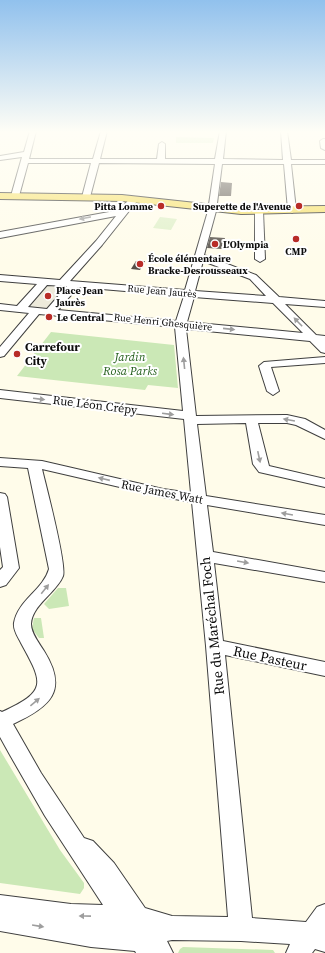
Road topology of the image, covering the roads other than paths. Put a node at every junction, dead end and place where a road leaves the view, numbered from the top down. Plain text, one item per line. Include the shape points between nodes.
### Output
1 (21, 175) edge
2 (92, 175) edge
3 (217, 175) edge
4 (288, 175) edge
5 (0, 196) edge
6 (15, 196) junction
7 (86, 197) junction
8 (133, 200) junction
9 (212, 208) junction
10 (325, 208) edge
11 (292, 210) junction
12 (259, 211) junction
13 (123, 213) junction
14 (0, 235) edge
15 (201, 257) junction
16 (260, 259) dead end
17 (0, 278) edge
18 (45, 281) junction
19 (62, 283) junction
20 (75, 284) junction
21 (190, 293) junction
22 (277, 300) junction
23 (325, 304) edge
24 (0, 307) edge
25 (20, 309) junction
26 (37, 310) junction
27 (50, 312) junction
28 (181, 324) junction
29 (313, 337) junction
30 (325, 339) edge
31 (325, 350) edge
32 (0, 354) edge
33 (325, 360) edge
34 (273, 390) dead end
35 (0, 394) edge
36 (190, 418) junction
37 (251, 418) junction
38 (325, 435) edge
39 (0, 462) edge
40 (34, 464) junction
41 (325, 483) edge
42 (0, 497) edge
43 (200, 499) junction
44 (325, 520) edge
45 (205, 556) junction
46 (325, 577) edge
47 (0, 581) edge
48 (215, 646) junction
49 (325, 669) edge
50 (1, 720) edge
51 (0, 906) edge
52 (325, 915) edge
53 (130, 917) junction
54 (0, 920) edge
55 (172, 928) junction
56 (241, 929) junction
57 (311, 943) edge
58 (151, 946) edge

1 - 6 street
2 - 7 street
3 - 9 street
4 - 11 street
5 - 6 main road
6 - 7 main road
7 - 8 main road
8 - 9 main road
8 - 13 street
9 - 12 main road
9 - 15 street via 200,251
10 - 11 main road
11 - 12 main road
12 - 16 street
13 -> 14 street
13 - 19 street
15 - 21 street
15 - 22 street via 253,277
17 - 18 street, Rue Jean Jaurès
18 - 19 street, Rue Jean Jaurès
18 - 25 street
19 - 20 street, Rue Jean Jaurès
20 - 21 street, Rue Jean Jaurès
20 - 27 street
21 - 22 street, Rue Jean Jaurès
21 - 28 street
22 - 23 street, Rue Jean Jaurès
29 -> 22 street
24 - 25 street, Rue Henri Ghesquière
25 - 26 street, Rue Henri Ghesquière
26 - 27 street, Rue Henri Ghesquière
26 - 32 street
27 - 28 street, Rue Henri Ghesquière
28 -> 29 street, Rue Henri Ghesquière
36 -> 28 street, Rue du Maréchal Foch
29 - 30 street, Rue Henri Ghesquière
29 - 31 street
33 - 34 street via 268,364 265,366
35 -> 36 street, Rue Léon Crépy
36 - 37 street, Rue Léon Crépy
36 - 43 street, Rue du Maréchal Foch
38 -> 37 street, Rue Léon Crépy via 300,422 287,419
37 -> 41 street via 260,464 264,469
39 - 40 street, Rue James Watt
43 -> 40 street, Rue James Watt
50 -> 40 street via 32,705 40,699 46,688 46,671 26,636 23,624 32,606 56,575 57,569
42 - 47 street via 11,568
44 -> 43 street, Rue James Watt
43 - 45 street, Rue du Maréchal Foch
45 -> 46 street
45 - 48 street, Rue du Maréchal Foch
48 - 49 street, Rue Pasteur
48 - 56 street, Rue du Maréchal Foch
50 - 53 street via 63,824
53 -> 51 street via 71,915
52 - 57 street
53 - 55 street
53 - 58 street
54 -> 58 street
55 - 56 street
55 - 58 street
56 - 57 street via 303,934

